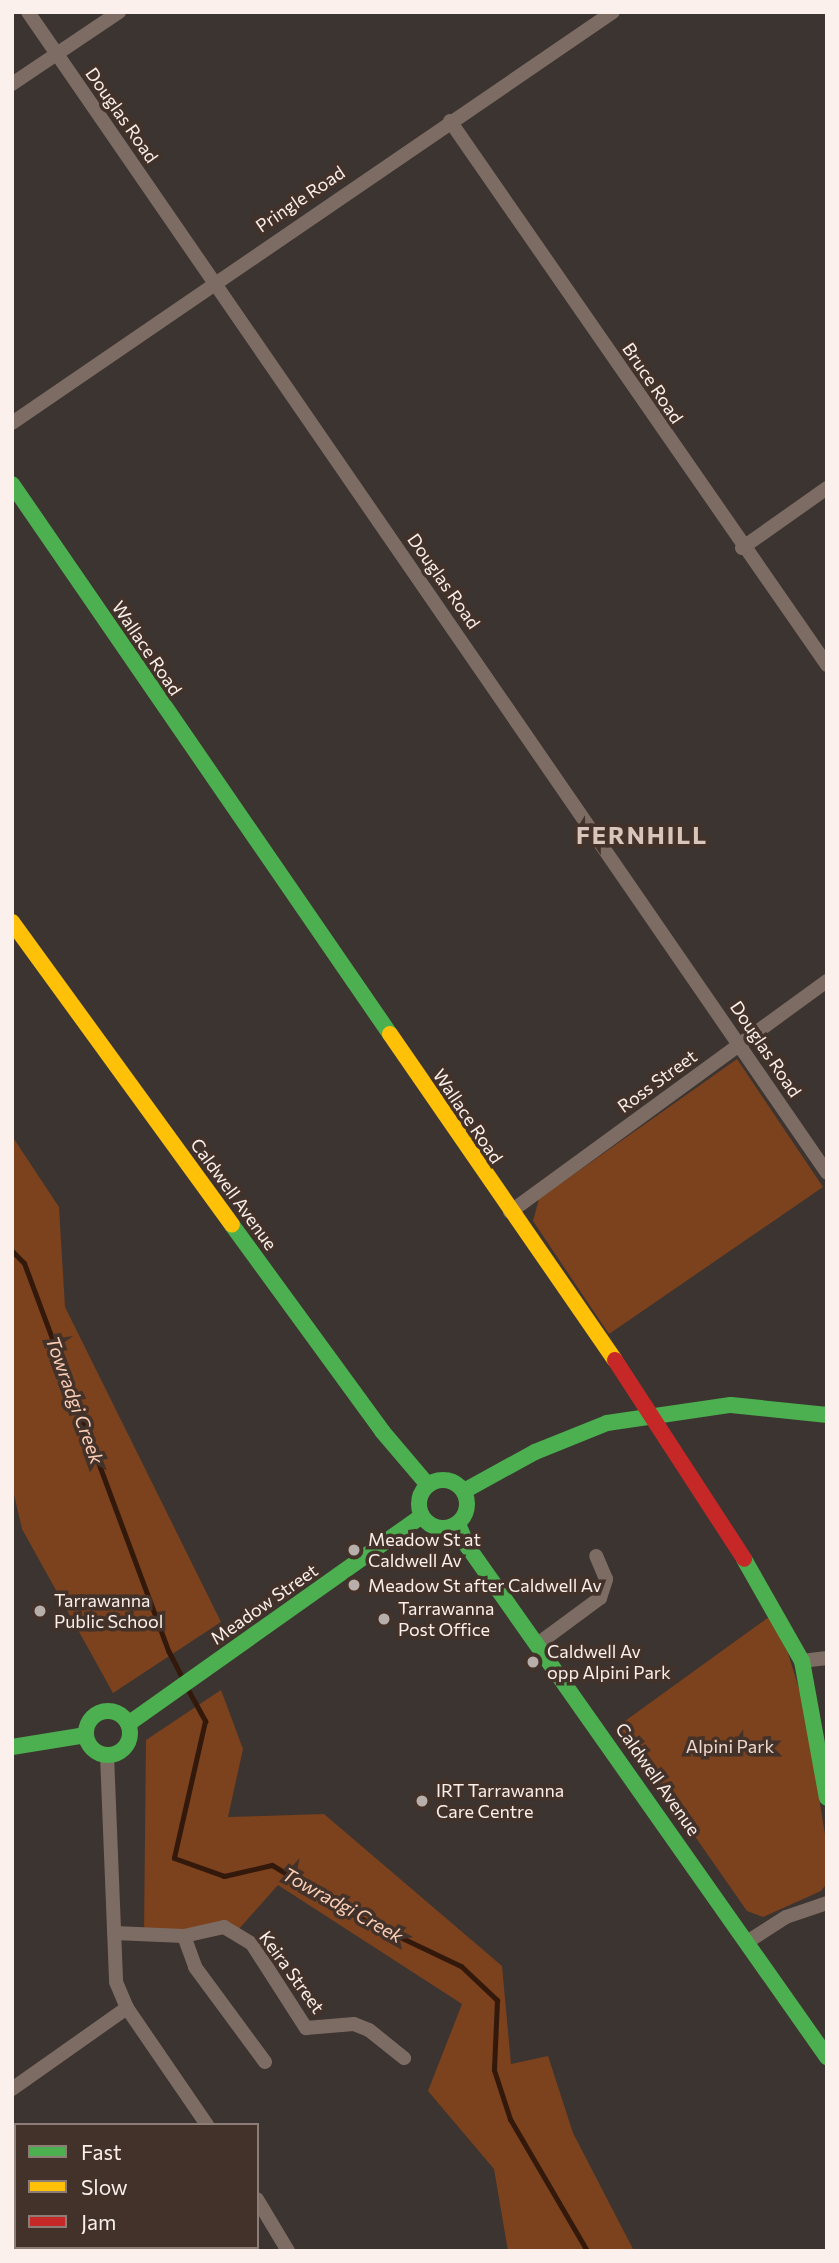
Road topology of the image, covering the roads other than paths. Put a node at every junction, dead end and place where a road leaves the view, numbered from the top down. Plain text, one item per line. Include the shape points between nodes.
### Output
1 (28, 12) edge
2 (119, 12) edge
3 (613, 12) edge
4 (57, 54) junction
5 (12, 84) edge
6 (450, 121) junction
7 (214, 281) junction
8 (12, 423) edge
9 (12, 484) edge
10 (827, 488) edge
11 (742, 548) junction
12 (827, 665) edge
13 (12, 922) edge
14 (827, 981) edge
15 (739, 1044) junction
16 (827, 1173) edge
17 (510, 1212) junction
18 (652, 1414) junction
19 (827, 1415) edge
20 (428, 1485) junction
21 (464, 1491) junction
22 (422, 1517) junction
23 (458, 1524) junction
24 (596, 1556) dead end
25 (539, 1643) junction
26 (827, 1658) edge
27 (802, 1661) junction
28 (128, 1724) junction
29 (86, 1735) junction
30 (12, 1747) edge
31 (107, 1755) junction
32 (827, 1798) edge
33 (827, 1903) edge
34 (114, 1933) junction
35 (184, 1936) junction
36 (747, 1942) junction
37 (127, 2008) junction
38 (827, 2057) edge
39 (404, 2058) dead end
40 (265, 2062) dead end
41 (12, 2089) edge
42 (206, 2123) edge
43 (259, 2202) edge
44 (288, 2251) edge

1 - 4 street, Douglas Road
2 - 4 street
3 - 6 street, Pringle Road
4 - 5 street
4 - 7 street, Douglas Road
6 - 7 street, Pringle Road
6 - 11 street, Bruce Road
7 - 8 street, Pringle Road
7 - 15 street, Douglas Road
9 - 17 main road, Wallace Road
10 - 11 street
11 - 12 street, Bruce Road
13 - 20 main road, Caldwell Avenue via 382,1431
14 - 15 street, Ross Street
15 - 16 street, Douglas Road
15 - 17 street, Ross Street
17 - 18 main road, Wallace Road
18 - 19 main road via 731,1405
18 - 21 main road via 607,1423 536,1452
18 - 27 main road, Wallace Road via 781,1618
20 - 21 main road via 446,1479
20 - 22 main road via 419,1499
21 - 23 main road via 468,1506
22 - 23 main road via 435,1528
22 - 28 main road, Meadow Street
23 - 25 main road, Caldwell Avenue via 468,1547
24 - 25 street via 606,1579 600,1598
25 - 36 main road, Caldwell Avenue
26 - 27 street
27 - 32 main road, Wallace Road
28 - 29 main road via 117,1713 103,1712 90,1721
28 - 31 main road via 128,1744
29 - 30 main road
29 - 31 main road via 92,1748
31 - 34 street
33 - 36 street via 786,1917
34 - 35 street, Keira Street
34 - 37 street via 116,1982
35 - 39 street, Keira Street via 224,1927 252,1944 306,2028 354,2024 369,2029
35 - 40 street via 195,1967
36 - 38 main road, Caldwell Avenue
37 - 41 street
37 - 42 street
43 - 44 street

